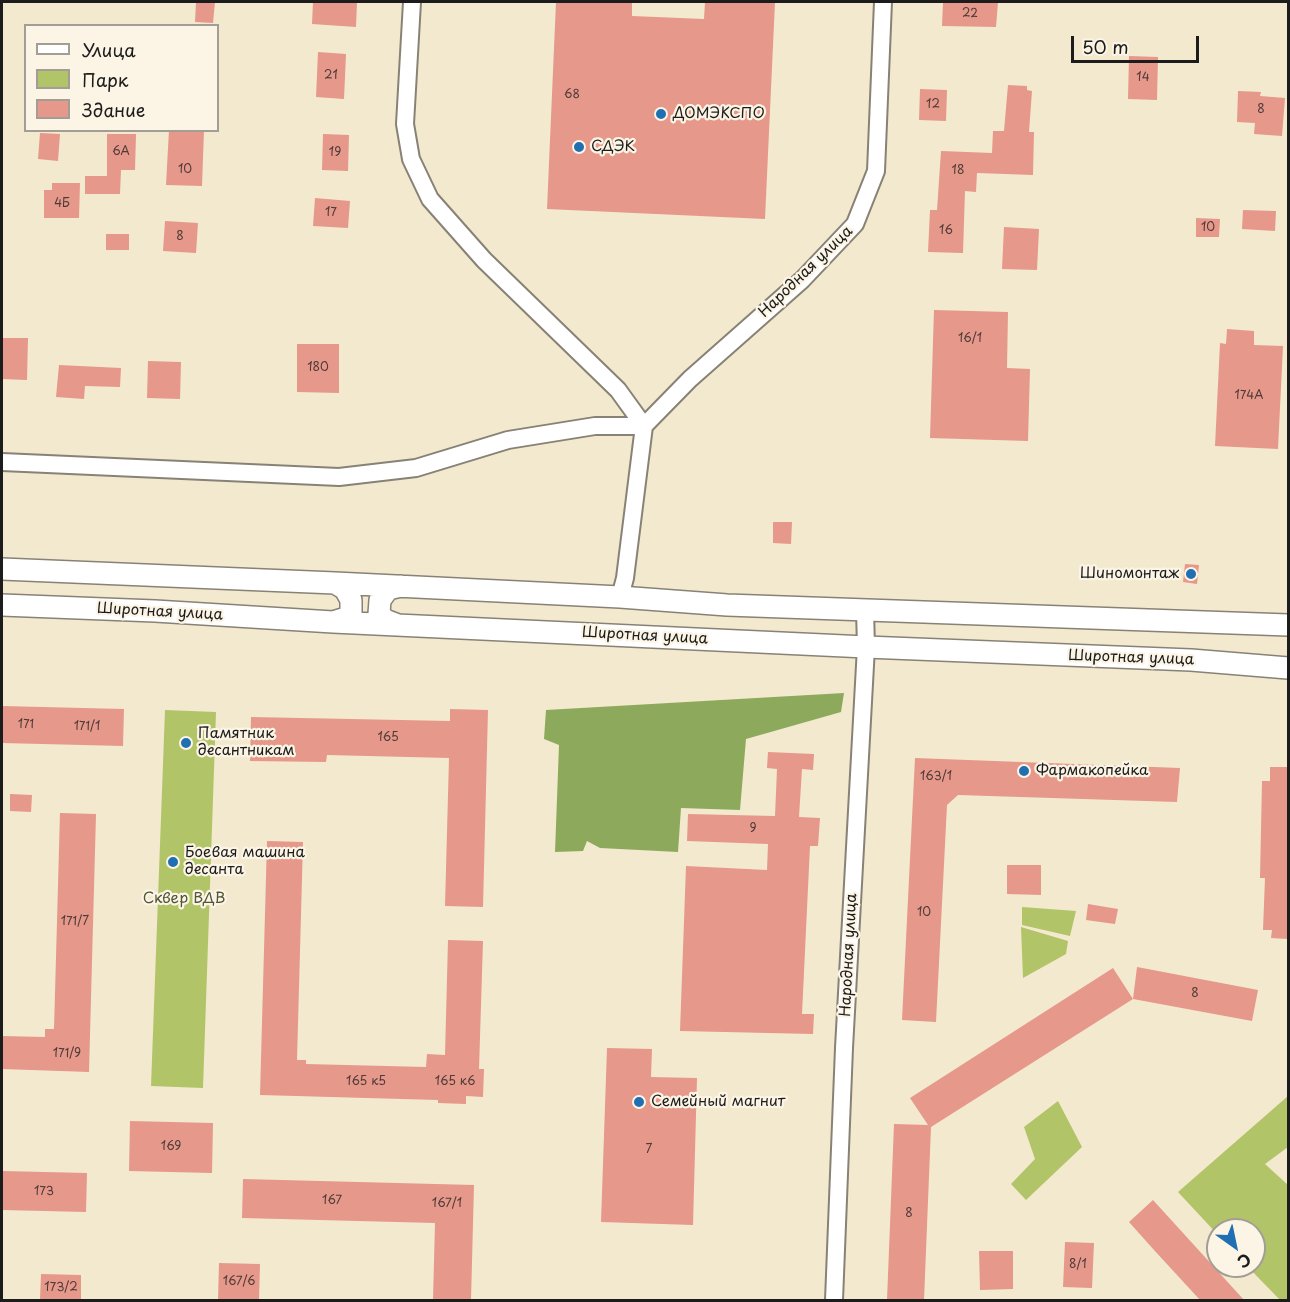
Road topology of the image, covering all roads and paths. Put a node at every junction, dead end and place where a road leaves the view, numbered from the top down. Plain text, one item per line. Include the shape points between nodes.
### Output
1 (412, 2) edge
2 (883, 2) edge
3 (644, 426) junction
4 (2, 462) edge
5 (2, 569) edge
6 (334, 583) junction
7 (400, 586) junction
8 (620, 597) junction
9 (2, 605) edge
10 (865, 610) junction
11 (333, 622) junction
12 (399, 625) junction
13 (1288, 625) edge
14 (866, 647) junction
15 (1288, 668) edge
16 (834, 1300) edge

1 - 3 street via 405,124 411,159 430,199 484,260 618,390
2 - 3 street, Народная улица via 876,171 855,224 802,280
3 - 4 street via 573,429 508,440 416,468 339,477
3 - 8 street
5 - 6 main road
6 - 7 main road
6 - 11 main road via 345,589 351,600 351,613
7 - 8 main road
7 - 12 main road via 388,589 380,600 380,614
8 - 10 main road
9 - 11 main road, Широтная улица
10 - 13 main road
10 - 14 street, Народная улица
11 - 12 main road, Широтная улица
12 - 14 main road, Широтная улица
14 - 15 main road, Широтная улица via 1191,660
14 - 16 street, Народная улица

